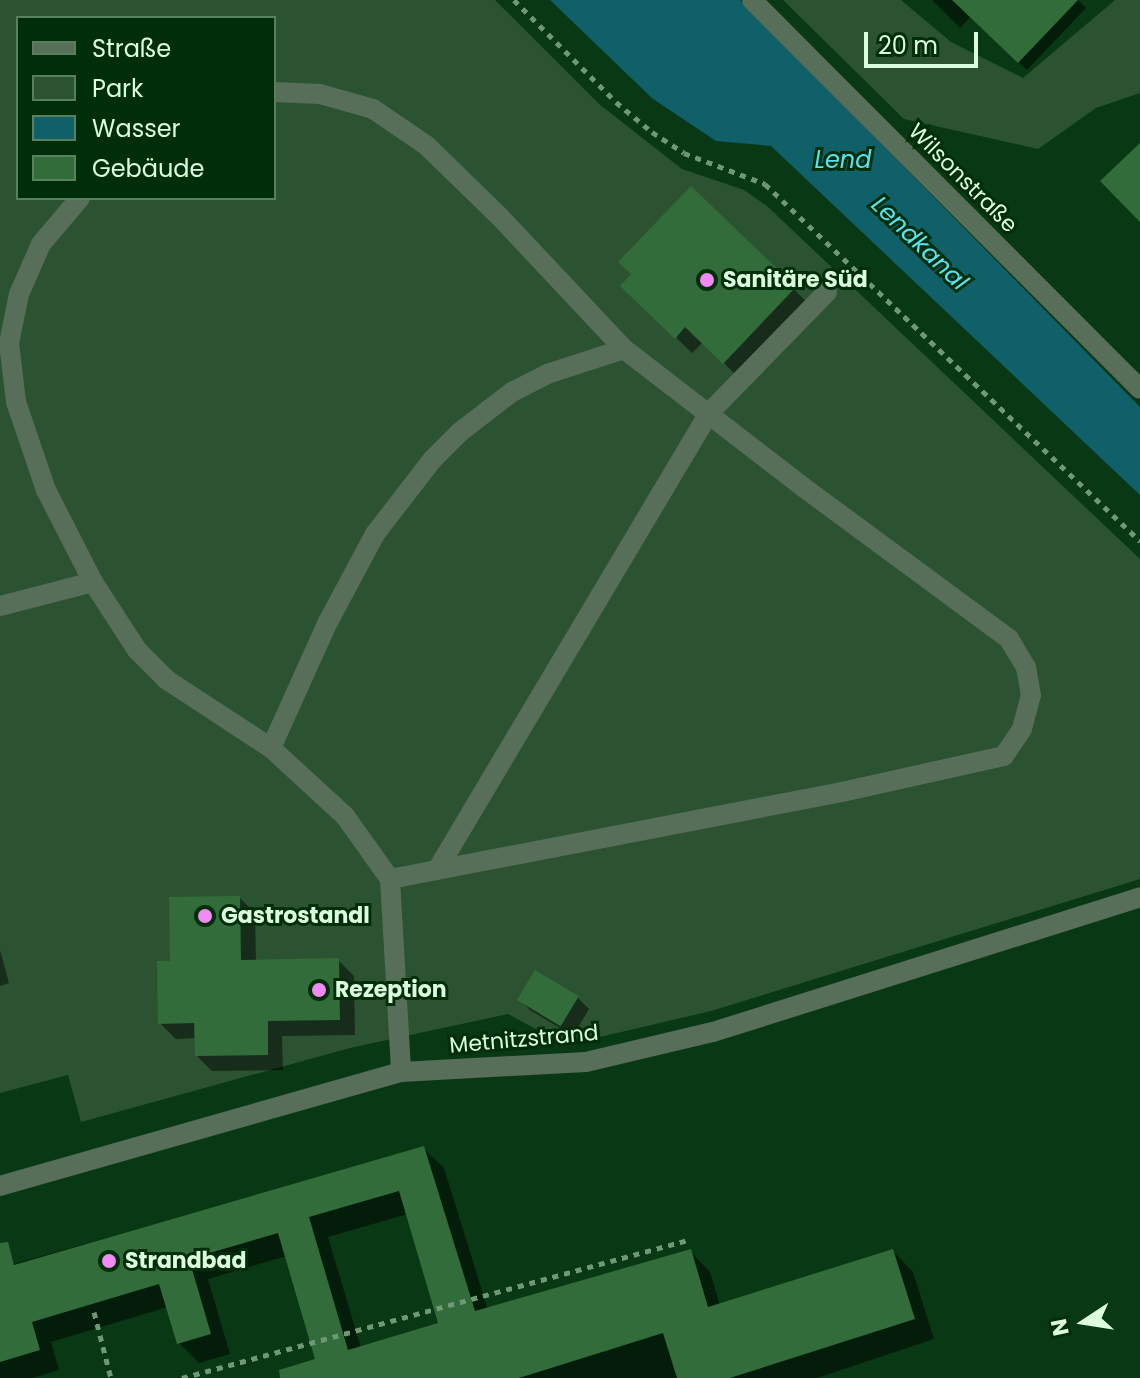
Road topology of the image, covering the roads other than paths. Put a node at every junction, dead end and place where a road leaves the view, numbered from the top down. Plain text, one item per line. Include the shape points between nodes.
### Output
1 (752, 0) edge
2 (276, 92) edge
3 (78, 200) edge
4 (827, 292) dead end
5 (624, 349) junction
6 (1140, 389) edge
7 (709, 413) junction
8 (93, 582) junction
9 (0, 606) edge
10 (271, 748) junction
11 (437, 870) junction
12 (390, 879) junction
13 (1140, 897) edge
14 (401, 1072) junction
15 (0, 1186) edge

1 - 6 street, Wilsonstraße
2 - 5 street via 320,94 373,109 426,145
3 - 8 street via 41,244 19,294 9,343 16,402 46,490
4 - 7 street
5 - 7 street
5 - 10 street via 547,374 512,392 432,460 375,534
7 - 11 street
7 - 11 street via 1009,639 1026,667 1031,695 1022,729 1004,756 937,773
8 - 9 street
8 - 10 street via 137,650 167,680
10 - 12 street via 345,816
11 - 12 street
12 - 14 street
13 - 14 street, Metnitzstrand via 713,1032 586,1062
14 - 15 street, Metnitzstrand

